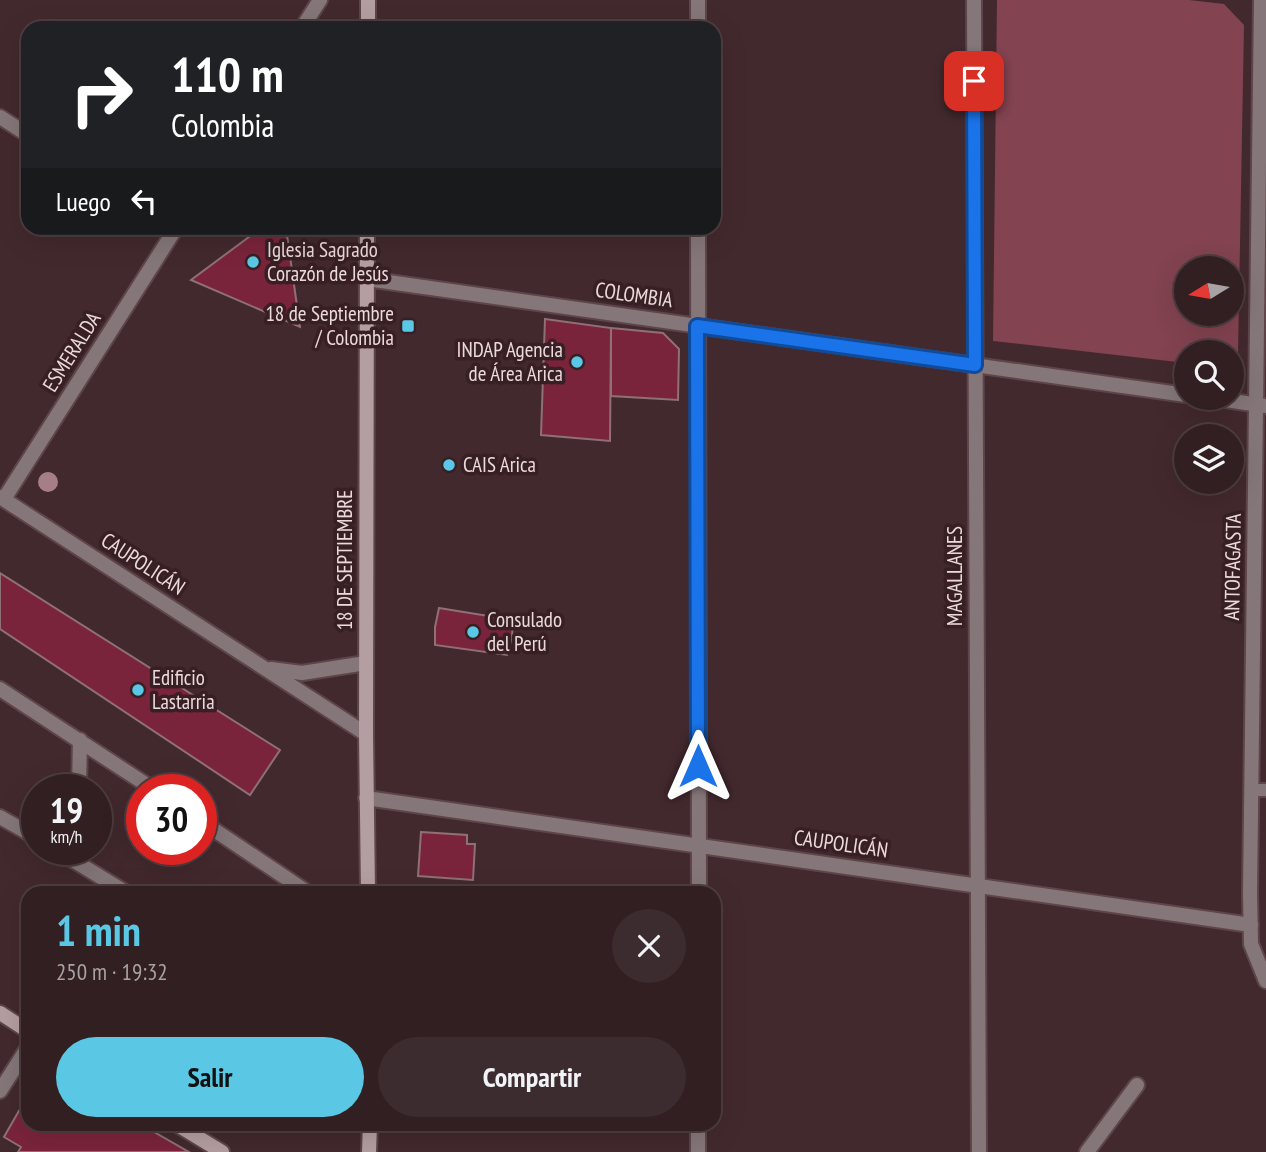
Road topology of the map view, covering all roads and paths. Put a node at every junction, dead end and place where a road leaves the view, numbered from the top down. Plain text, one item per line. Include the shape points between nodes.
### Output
1 (320, 0) edge
2 (368, 0) edge
3 (698, 0) edge
4 (974, 0) edge
5 (1261, 0) edge
6 (306, 21) edge
7 (368, 21) edge
8 (698, 21) edge
9 (0, 117) edge
10 (21, 130) edge
11 (170, 235) edge
12 (368, 235) edge
13 (698, 235) edge
14 (367, 279) junction
15 (697, 326) junction
16 (975, 365) junction
17 (1174, 392) edge
18 (1261, 405) edge
19 (2, 498) edge
20 (366, 663) junction
21 (263, 666) junction
22 (0, 689) edge
23 (366, 734) junction
24 (80, 740) junction
25 (79, 774) edge
26 (131, 774) edge
27 (1259, 790) edge
28 (366, 797) junction
29 (0, 817) edge
30 (21, 829) edge
31 (217, 832) edge
32 (699, 845) junction
33 (91, 865) edge
34 (117, 886) edge
35 (298, 886) edge
36 (368, 886) edge
37 (699, 886) edge
38 (978, 886) junction
39 (1251, 925) junction
40 (1266, 981) edge
41 (0, 1013) edge
42 (21, 1026) edge
43 (21, 1058) edge
44 (1137, 1085) dead end
45 (0, 1091) edge
46 (188, 1131) edge
47 (370, 1131) edge
48 (698, 1131) edge
49 (222, 1152) edge
50 (369, 1152) edge
51 (698, 1152) edge
52 (979, 1152) edge
53 (1087, 1152) edge

1 - 6 street
2 - 7 main road
3 - 8 street
4 - 16 street, MAGALLANES
5 - 18 street, ANTOFAGASTA
9 - 10 street
11 - 19 street, ESMERALDA
12 - 14 main road, 18 DE SEPTIEMBRE
13 - 15 street
14 - 15 street, COLOMBIA
14 - 20 main road, 18 DE SEPTIEMBRE
15 - 16 street, COLOMBIA
15 - 32 street
16 - 17 street, COLOMBIA
16 - 38 street, MAGALLANES
18 - 27 street, ANTOFAGASTA
19 - 21 street, CAUPOLICÁN
20 - 21 street, CAUPOLICÁN via 302,673
20 - 23 main road, 18 DE SEPTIEMBRE
21 - 23 street, CAUPOLICÁN
22 - 24 street
23 - 28 main road, 18 DE SEPTIEMBRE
24 - 25 street
24 - 26 street
27 - 39 street, ANTOFAGASTA
28 - 32 street, CAUPOLICÁN
28 - 36 main road, 18 DE SEPTIEMBRE
29 - 30 street
31 - 35 street
32 - 37 street
32 - 38 street, CAUPOLICÁN
33 - 34 street
38 - 39 street, CAUPOLICÁN
38 - 52 street, MAGALLANES
39 - 40 street via 1251,944
41 - 42 main road
43 - 45 street
44 - 53 street
46 - 49 main road
47 - 50 main road
48 - 51 street

